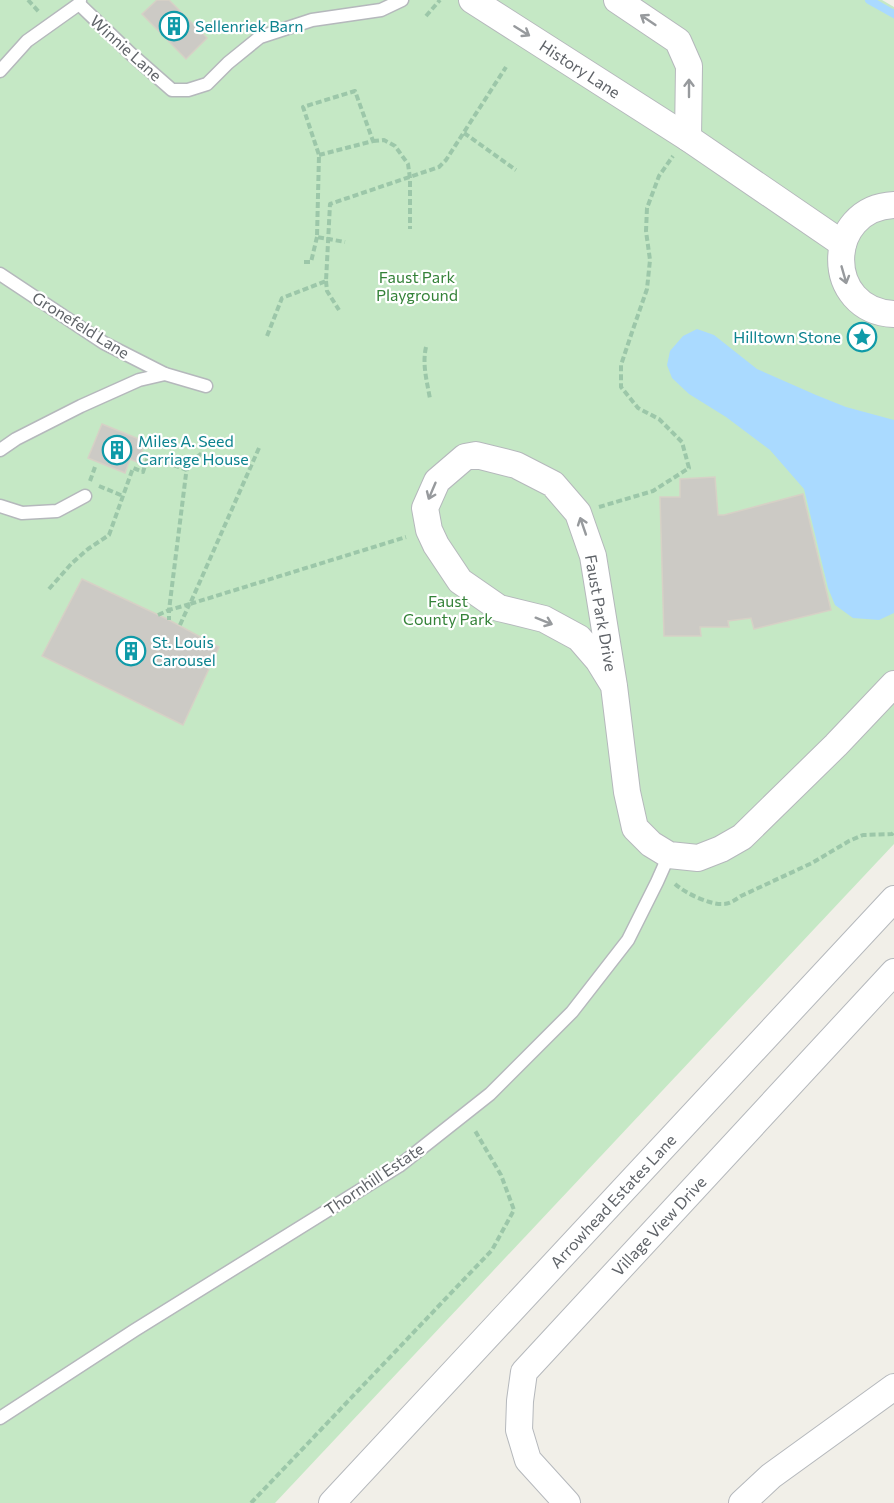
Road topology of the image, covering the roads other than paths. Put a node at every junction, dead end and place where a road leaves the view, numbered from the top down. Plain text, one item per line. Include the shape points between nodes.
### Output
1 (402, 0) edge
2 (472, 0) edge
3 (617, 0) edge
4 (79, 2) edge
5 (0, 71) edge
6 (688, 138) junction
7 (894, 205) edge
8 (843, 244) junction
9 (0, 274) edge
10 (894, 314) edge
11 (165, 374) junction
12 (206, 386) dead end
13 (0, 450) edge
14 (85, 496) dead end
15 (0, 506) edge
16 (894, 684) edge
17 (614, 686) junction
18 (669, 855) junction
19 (894, 899) edge
20 (894, 972) edge
21 (894, 1387) edge
22 (0, 1418) edge
23 (357, 1476) junction
24 (332, 1503) edge
25 (351, 1503) edge
26 (567, 1503) edge
27 (741, 1503) edge

1 - 4 lane, Winnie Lane via 381,10 312,20 260,37 207,84 188,90 172,90
2 -> 6 street, History Lane
6 -> 3 street via 689,66 678,41
4 - 5 lane via 27,41
6 - 8 street, History Lane
7 - 8 street via 866,213 851,227
8 -> 10 street via 840,259 848,288 871,309
9 - 11 lane, Gronefeld Lane via 104,343
11 - 12 lane, Gronefeld Lane
11 - 13 lane, Gronefeld Lane via 139,380 81,406
14 - 15 lane via 57,511 22,513
16 - 18 street via 742,837 698,858
17 -> 17 street, Faust Park Drive via 593,556 578,513 553,484 516,465 476,455 465,457 436,481 425,508 436,545 460,581 499,608 544,619 579,638
17 - 18 street, Faust Park Drive via 635,828
18 - 22 lane, Thornhill Estate via 628,940 572,1012 490,1094 399,1166
19 - 23 street, Arrowhead Estates Lane
20 - 26 street, Village View Drive via 524,1372 519,1431 528,1460
21 - 27 street via 771,1476
23 - 24 street, Arrowhead Estates Lane
23 - 25 lane

